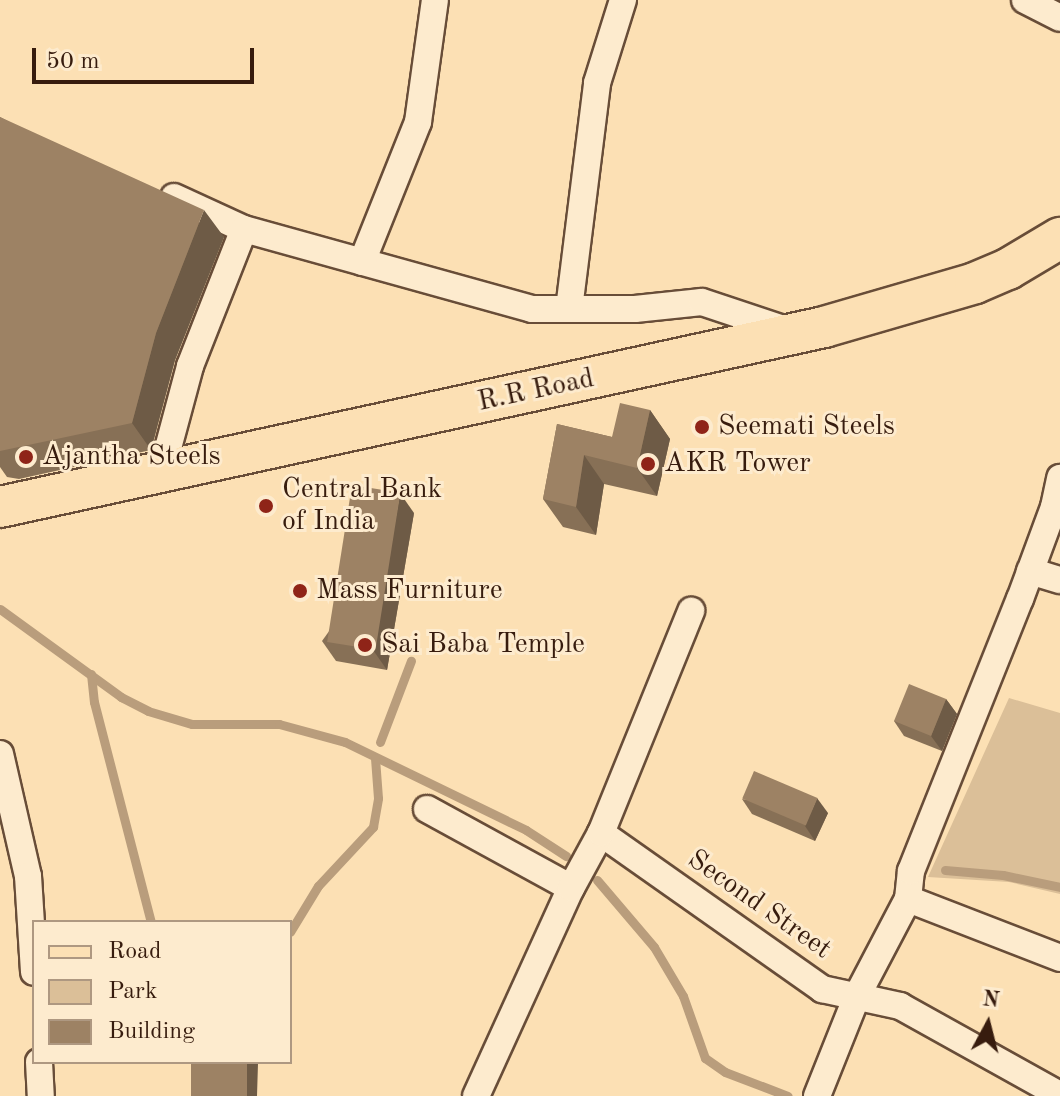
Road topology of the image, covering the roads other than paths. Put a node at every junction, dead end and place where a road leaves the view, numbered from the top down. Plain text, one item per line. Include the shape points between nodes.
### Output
1 (435, 0) edge
2 (623, 0) edge
3 (1025, 0) edge
4 (1060, 18) edge
5 (144, 183) edge
6 (244, 229) junction
7 (1060, 238) edge
8 (362, 262) junction
9 (1060, 271) edge
10 (569, 309) junction
11 (797, 333) junction
12 (167, 452) dead end
13 (1060, 478) edge
14 (0, 507) edge
15 (0, 535) edge
16 (1030, 571) junction
17 (1060, 580) edge
18 (691, 611) dead end
19 (0, 754) edge
20 (427, 809) dead end
21 (601, 833) junction
22 (571, 888) junction
23 (908, 899) junction
24 (32, 940) edge
25 (1060, 958) edge
26 (857, 996) junction
27 (39, 1064) edge
28 (818, 1093) edge
29 (1060, 1095) edge
30 (41, 1096) edge
31 (476, 1096) edge

1 - 8 street via 418,122
2 - 10 street via 597,83
3 - 4 street
5 - 6 street
6 - 8 street
6 - 12 street via 190,366
7 - 11 main road, R.R Road via 975,283
8 - 10 street via 532,309
9 - 15 main road, R.R Road via 980,307 839,345
10 - 11 street via 702,302
11 - 14 main road, R.R Road
13 - 16 street
16 - 17 street
16 - 23 street via 911,871
18 - 21 street
19 - 24 street via 28,876
20 - 22 street
21 - 22 street
21 - 26 street, Second Street via 822,989
22 - 31 street
23 - 25 street
23 - 26 street
26 - 28 street
26 - 29 street, Second Street via 900,1006
27 - 30 street

